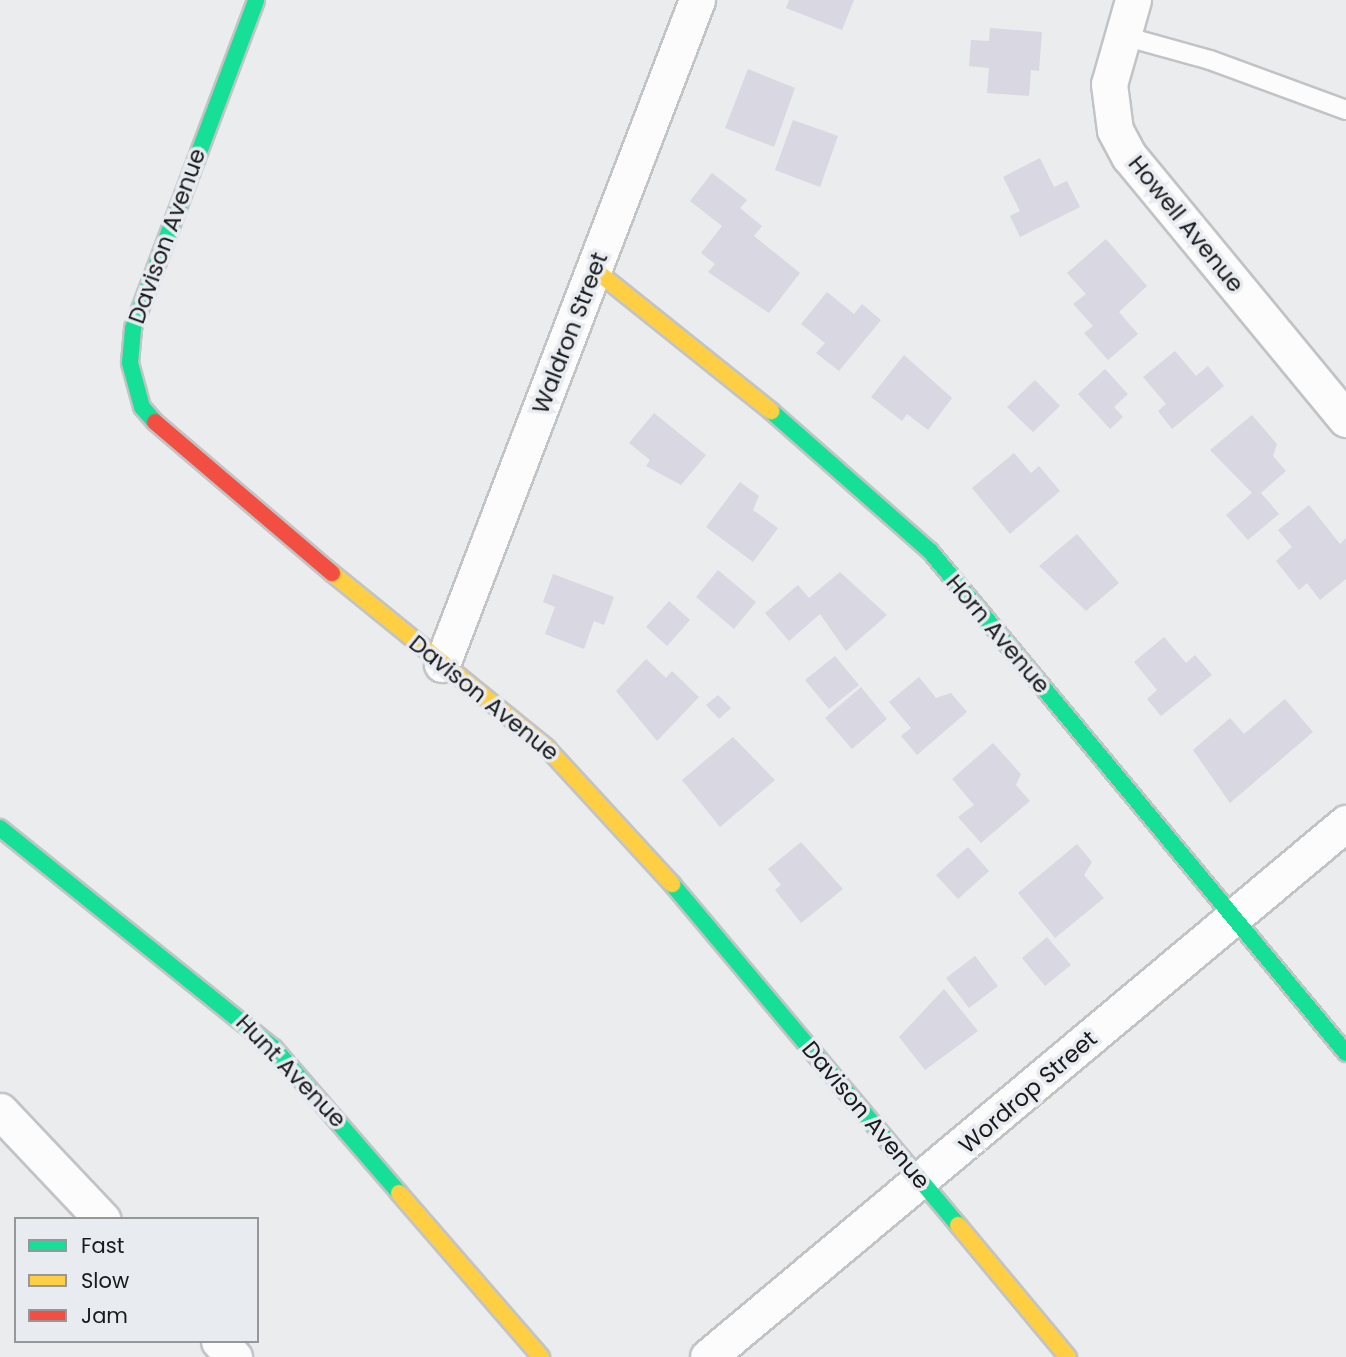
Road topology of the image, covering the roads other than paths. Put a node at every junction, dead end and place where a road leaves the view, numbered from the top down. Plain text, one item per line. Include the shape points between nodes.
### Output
1 (256, 0) edge
2 (697, 0) edge
3 (1133, 0) edge
4 (1120, 35) junction
5 (1346, 110) edge
6 (595, 270) junction
7 (1346, 419) edge
8 (442, 664) junction
9 (1346, 823) edge
10 (0, 828) edge
11 (1232, 917) junction
12 (1346, 1053) edge
13 (0, 1111) edge
14 (922, 1182) junction
15 (100, 1217) edge
16 (221, 1343) edge
17 (234, 1357) edge
18 (541, 1357) edge
19 (708, 1357) edge
20 (1068, 1357) edge

1 - 8 street, Davison Avenue via 133,328 135,387 150,420 176,446
2 - 6 street, Waldron Street
3 - 4 street, Howell Avenue
4 - 5 lane via 1210,60
4 - 7 street, Howell Avenue via 1110,108 1129,156
6 - 8 street, Waldron Street
6 - 11 street, Horn Avenue via 884,504
8 - 14 street, Davison Avenue via 604,803
9 - 11 street, Wordrop Street
10 - 18 street, Hunt Avenue via 274,1048
11 - 12 street, Horn Avenue
11 - 14 street, Wordrop Street
13 - 15 street
14 - 19 street, Wordrop Street
14 - 20 street, Davison Avenue
16 - 17 street

